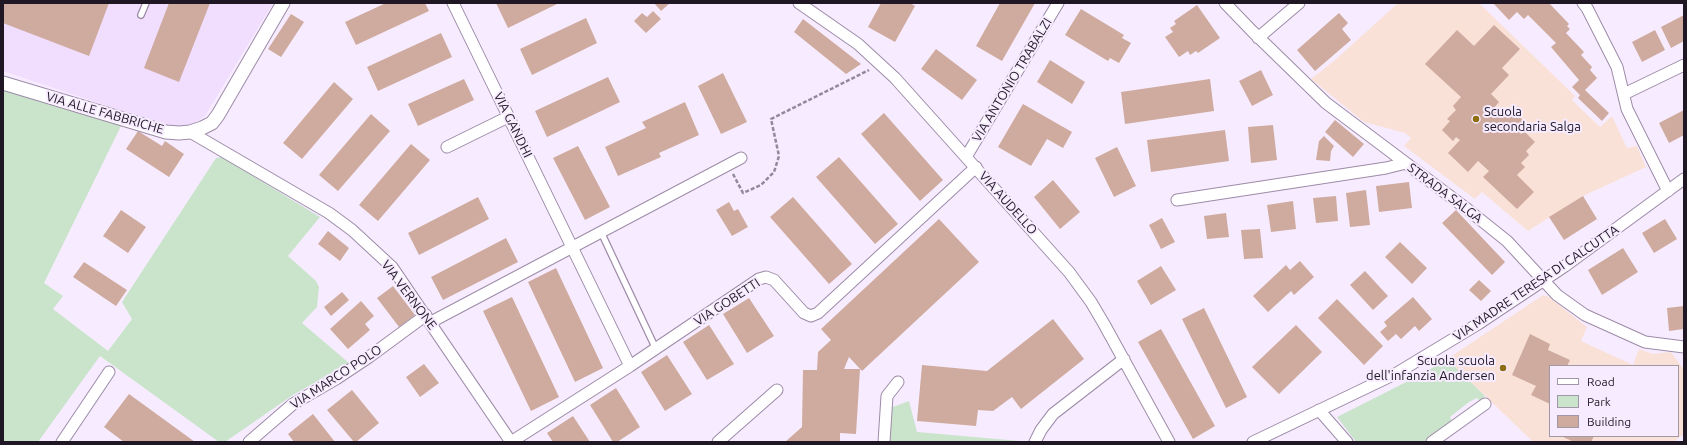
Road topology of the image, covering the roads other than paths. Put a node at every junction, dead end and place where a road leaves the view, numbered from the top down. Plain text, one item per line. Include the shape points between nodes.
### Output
1 (146, 3) edge
2 (283, 3) edge
3 (453, 3) edge
4 (799, 3) edge
5 (1058, 3) edge
6 (1225, 3) edge
7 (1299, 3) edge
8 (1583, 3) edge
9 (141, 16) dead end
10 (1258, 38) junction
11 (1684, 65) edge
12 (3, 83) edge
13 (1624, 94) junction
14 (508, 117) junction
15 (190, 132) junction
16 (447, 147) dead end
17 (966, 157) junction
18 (741, 158) dead end
19 (1406, 163) junction
20 (976, 167) junction
21 (1684, 179) edge
22 (1668, 191) junction
23 (1177, 200) dead end
24 (601, 232) junction
25 (572, 248) junction
26 (1544, 280) junction
27 (428, 319) junction
28 (1684, 347) edge
29 (656, 349) junction
30 (1124, 360) junction
31 (630, 366) junction
32 (109, 372) dead end
33 (898, 382) dead end
34 (777, 390) dead end
35 (1485, 404) dead end
36 (1319, 410) junction
37 (62, 442) edge
38 (249, 442) edge
39 (511, 442) edge
40 (718, 442) edge
41 (884, 442) edge
42 (1035, 442) edge
43 (1170, 442) edge
44 (1253, 442) edge
45 (1347, 442) edge
46 (1432, 442) edge

1 - 9 lane
2 - 15 street, VIA ALLE FABBRICHE via 218,116 212,123
3 - 14 street, VIA GANDHI
4 - 17 street, VIA AUDELLO via 858,44 880,64
5 - 17 street, VIA ANTONIO TRABALZI
6 - 10 street, STRADA SALGA
7 - 10 street
8 - 13 street via 1617,67
10 - 19 street, STRADA SALGA via 1326,103
11 - 13 street
12 - 15 street, VIA ALLE FABBRICHE via 166,132
13 - 22 street via 1627,109
14 - 16 street
14 - 25 street, VIA GANDHI
15 - 27 street, VIA VERNONE via 329,212 352,230 392,267
17 - 20 street, VIA AUDELLO
18 - 24 street
19 - 23 street
19 - 26 street, STRADA SALGA via 1507,241
20 - 29 street, VIA GOBETTI via 818,313 811,316 804,313 774,280 766,277 759,279
20 - 30 street, VIA AUDELLO via 1069,272
21 - 22 street, VIA MADRE TERESA DI CALCUTTA
22 - 26 street, VIA MADRE TERESA DI CALCUTTA
24 - 25 street
24 - 29 lane
25 - 27 street
25 - 31 street, VIA GANDHI
26 - 28 street, STRADA SALGA via 1557,295 1585,315 1614,329 1645,342
26 - 36 street, VIA MADRE TERESA DI CALCUTTA via 1397,373
27 - 38 street, VIA MARCO POLO via 293,404
27 - 39 street, VIA VERNONE
29 - 31 street, VIA GOBETTI
30 - 42 street via 1053,414 1040,430
30 - 43 street, VIA AUDELLO
31 - 39 street, VIA GOBETTI
32 - 37 street
33 - 41 street via 887,396
34 - 40 street
35 - 46 street
36 - 44 street, VIA MADRE TERESA DI CALCUTTA
36 - 45 street

